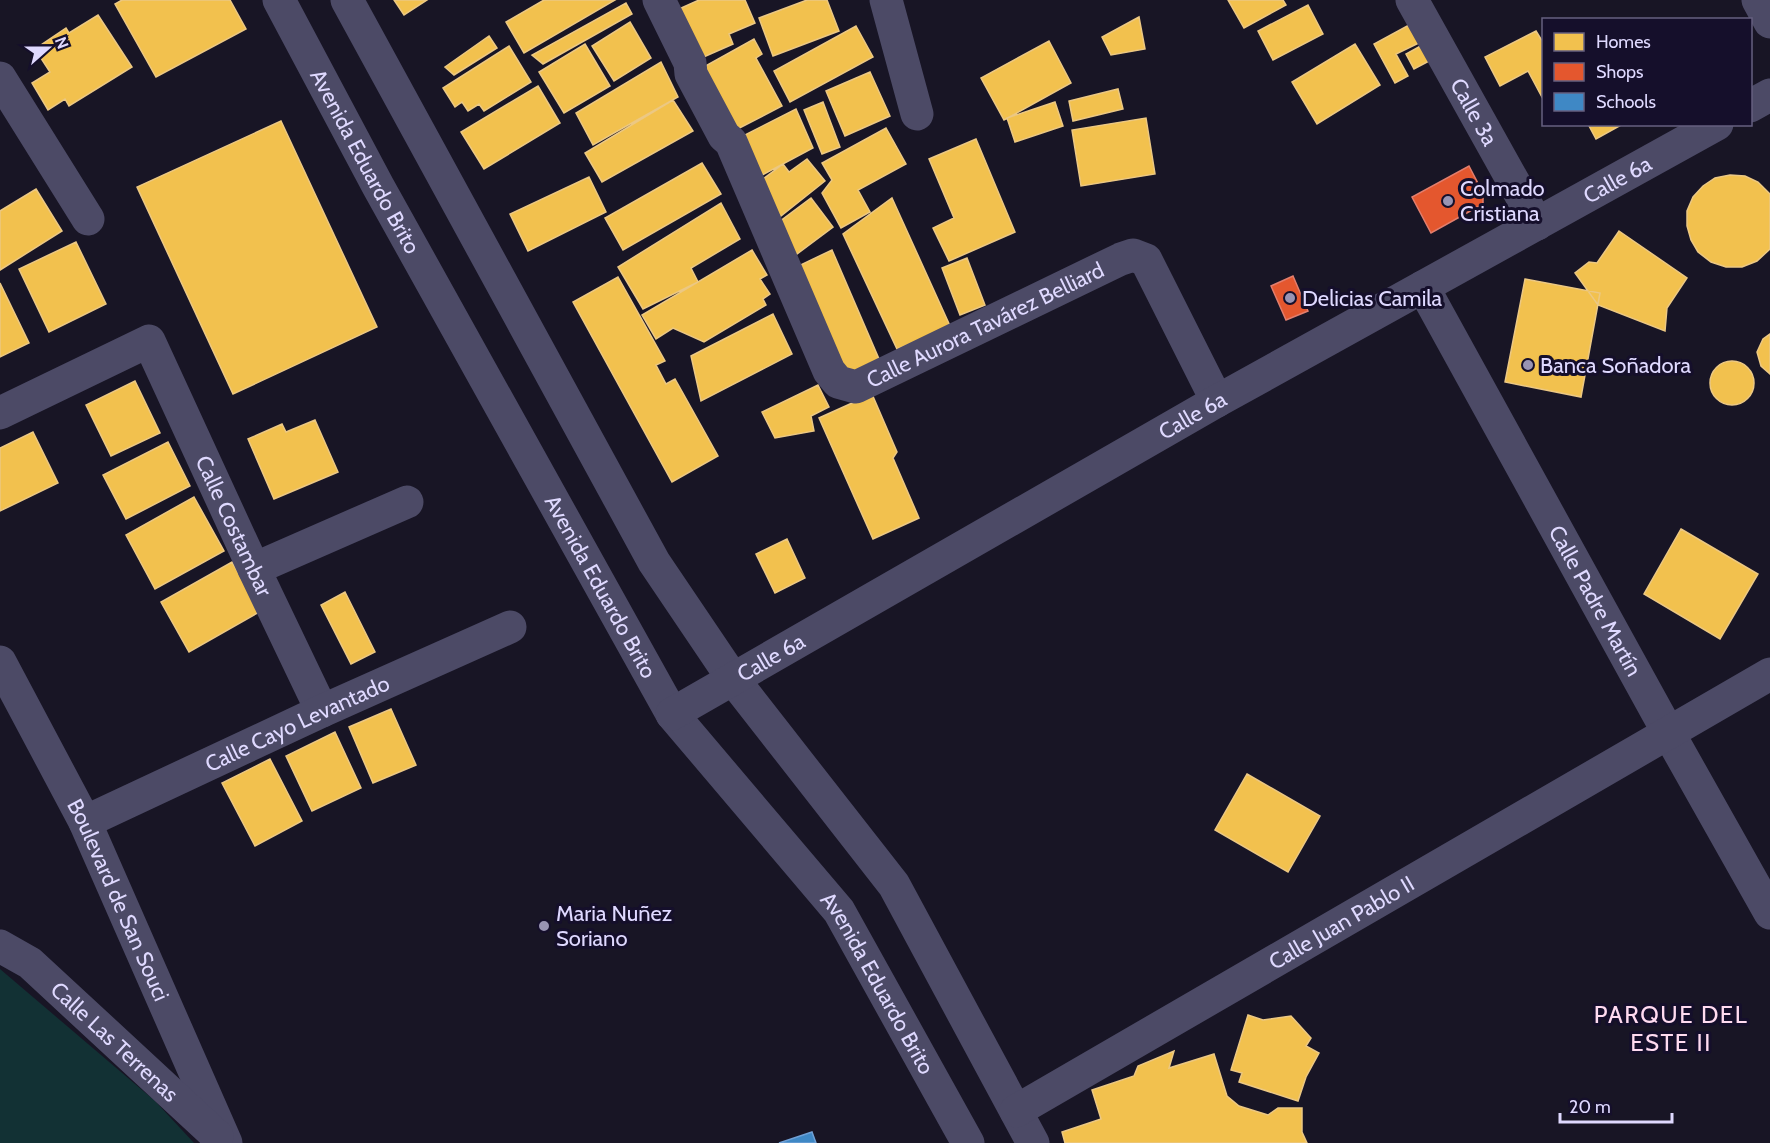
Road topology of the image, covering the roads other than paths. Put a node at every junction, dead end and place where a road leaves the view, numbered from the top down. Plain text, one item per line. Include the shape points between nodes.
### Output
1 (279, 0) edge
2 (347, 0) edge
3 (659, 0) edge
4 (886, 0) edge
5 (1412, 0) edge
6 (1758, 0) edge
7 (1770, 22) edge
8 (0, 78) edge
9 (1770, 95) edge
10 (1752, 105) edge
11 (917, 114) dead end
12 (1713, 126) edge
13 (88, 219) dead end
14 (1537, 224) junction
15 (1423, 287) junction
16 (1217, 401) junction
17 (0, 413) edge
18 (407, 502) dead end
19 (254, 569) junction
20 (510, 627) dead end
21 (0, 662) edge
22 (1770, 674) edge
23 (733, 679) junction
24 (322, 711) junction
25 (672, 714) junction
26 (1668, 732) junction
27 (85, 822) junction
28 (1770, 913) edge
29 (0, 946) edge
30 (1016, 1111) junction
31 (225, 1143) edge
32 (968, 1143) edge
33 (1033, 1143) edge

1 - 25 street, Avenida Eduardo Brito
2 - 23 street via 654,562
3 - 16 street, Calle Aurora Tavárez Belliard via 690,63 691,74 731,142 829,371 838,382 856,387 1133,255 1146,260
4 - 11 street
5 - 14 street, Calle 3a
6 - 7 street
8 - 13 street
9 - 10 street
12 - 14 street, Calle 6a
14 - 15 street, Calle 6a
15 - 16 street, Calle 6a
15 - 26 street, Calle Padre Martín
16 - 23 street, Calle 6a
17 - 19 street, Calle Costambar via 149,341
18 - 19 street
19 - 24 street, Calle Costambar
20 - 24 street, Calle Cayo Levantado
21 - 27 street, Boulevard de San Souci
22 - 26 street, Calle Juan Pablo II
23 - 25 street, Calle 6a
23 - 30 street via 894,885
24 - 27 street, Calle Cayo Levantado
25 - 32 street, Avenida Eduardo Brito via 839,911
26 - 28 street, Calle Padre Martín
26 - 30 street, Calle Juan Pablo II
27 - 31 street, Boulevard de San Souci
29 - 31 street, Calle Las Terrenas via 30,963
30 - 33 street

